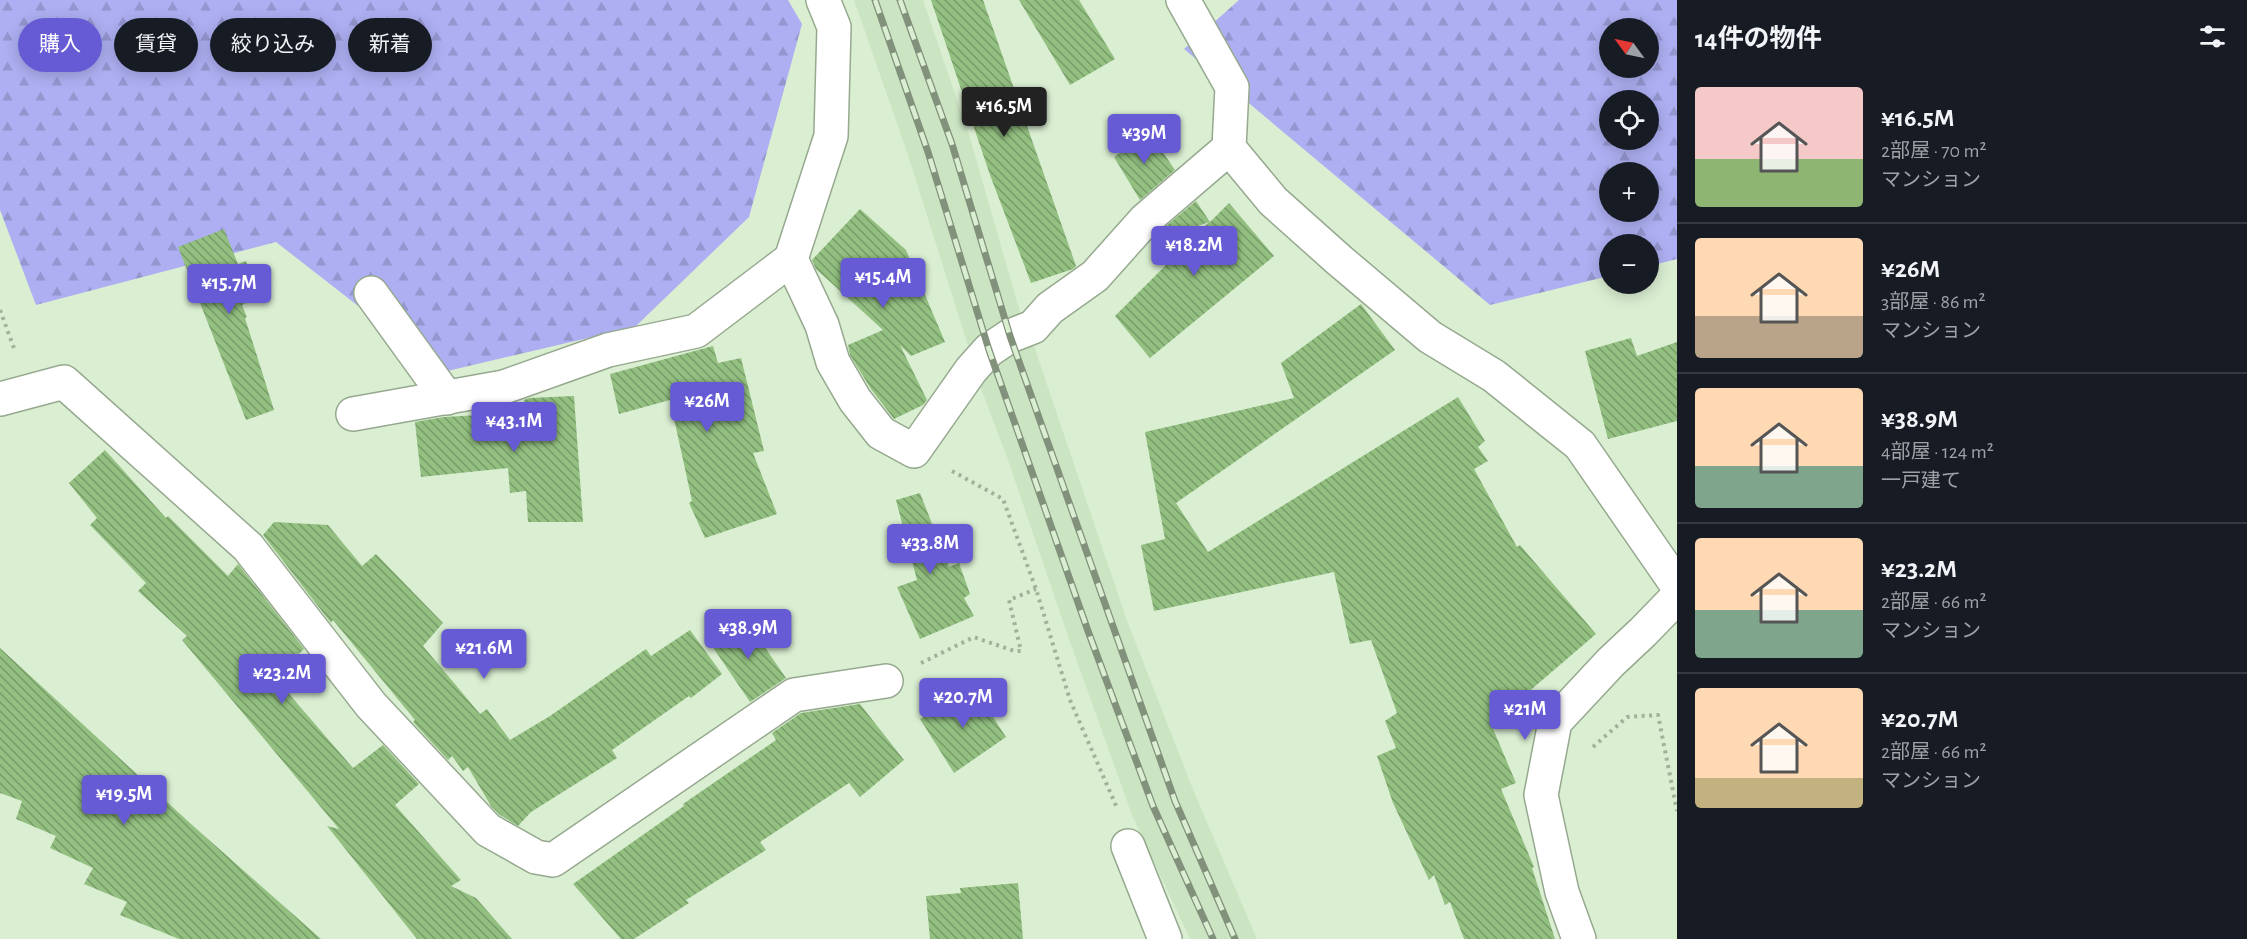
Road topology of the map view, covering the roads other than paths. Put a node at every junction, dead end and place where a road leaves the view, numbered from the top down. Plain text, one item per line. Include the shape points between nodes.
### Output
1 (823, 0) edge
2 (1183, 0) edge
3 (1229, 148) junction
4 (791, 259) junction
5 (371, 293) dead end
6 (447, 398) junction
7 (0, 399) edge
8 (353, 414) dead end
9 (1677, 585) edge
10 (1677, 597) edge
11 (886, 681) road end
12 (1128, 846) road end
13 (1165, 939) edge
14 (1579, 939) edge

1 - 4 street via 834,27 831,136
2 - 3 street via 1232,87
3 - 4 street via 1146,220 1095,276 1050,308 1033,327 989,350 914,451 881,433 855,400 833,362 822,325
3 - 9 street via 1273,201 1339,260 1430,337 1494,376 1580,446
4 - 6 street via 696,331 608,350 504,387
5 - 6 street
6 - 8 street
7 - 11 street via 64,382 248,547 371,705 488,830 536,857 553,860 794,694
10 - 14 street via 1555,722 1540,795 1562,892
12 - 13 street

